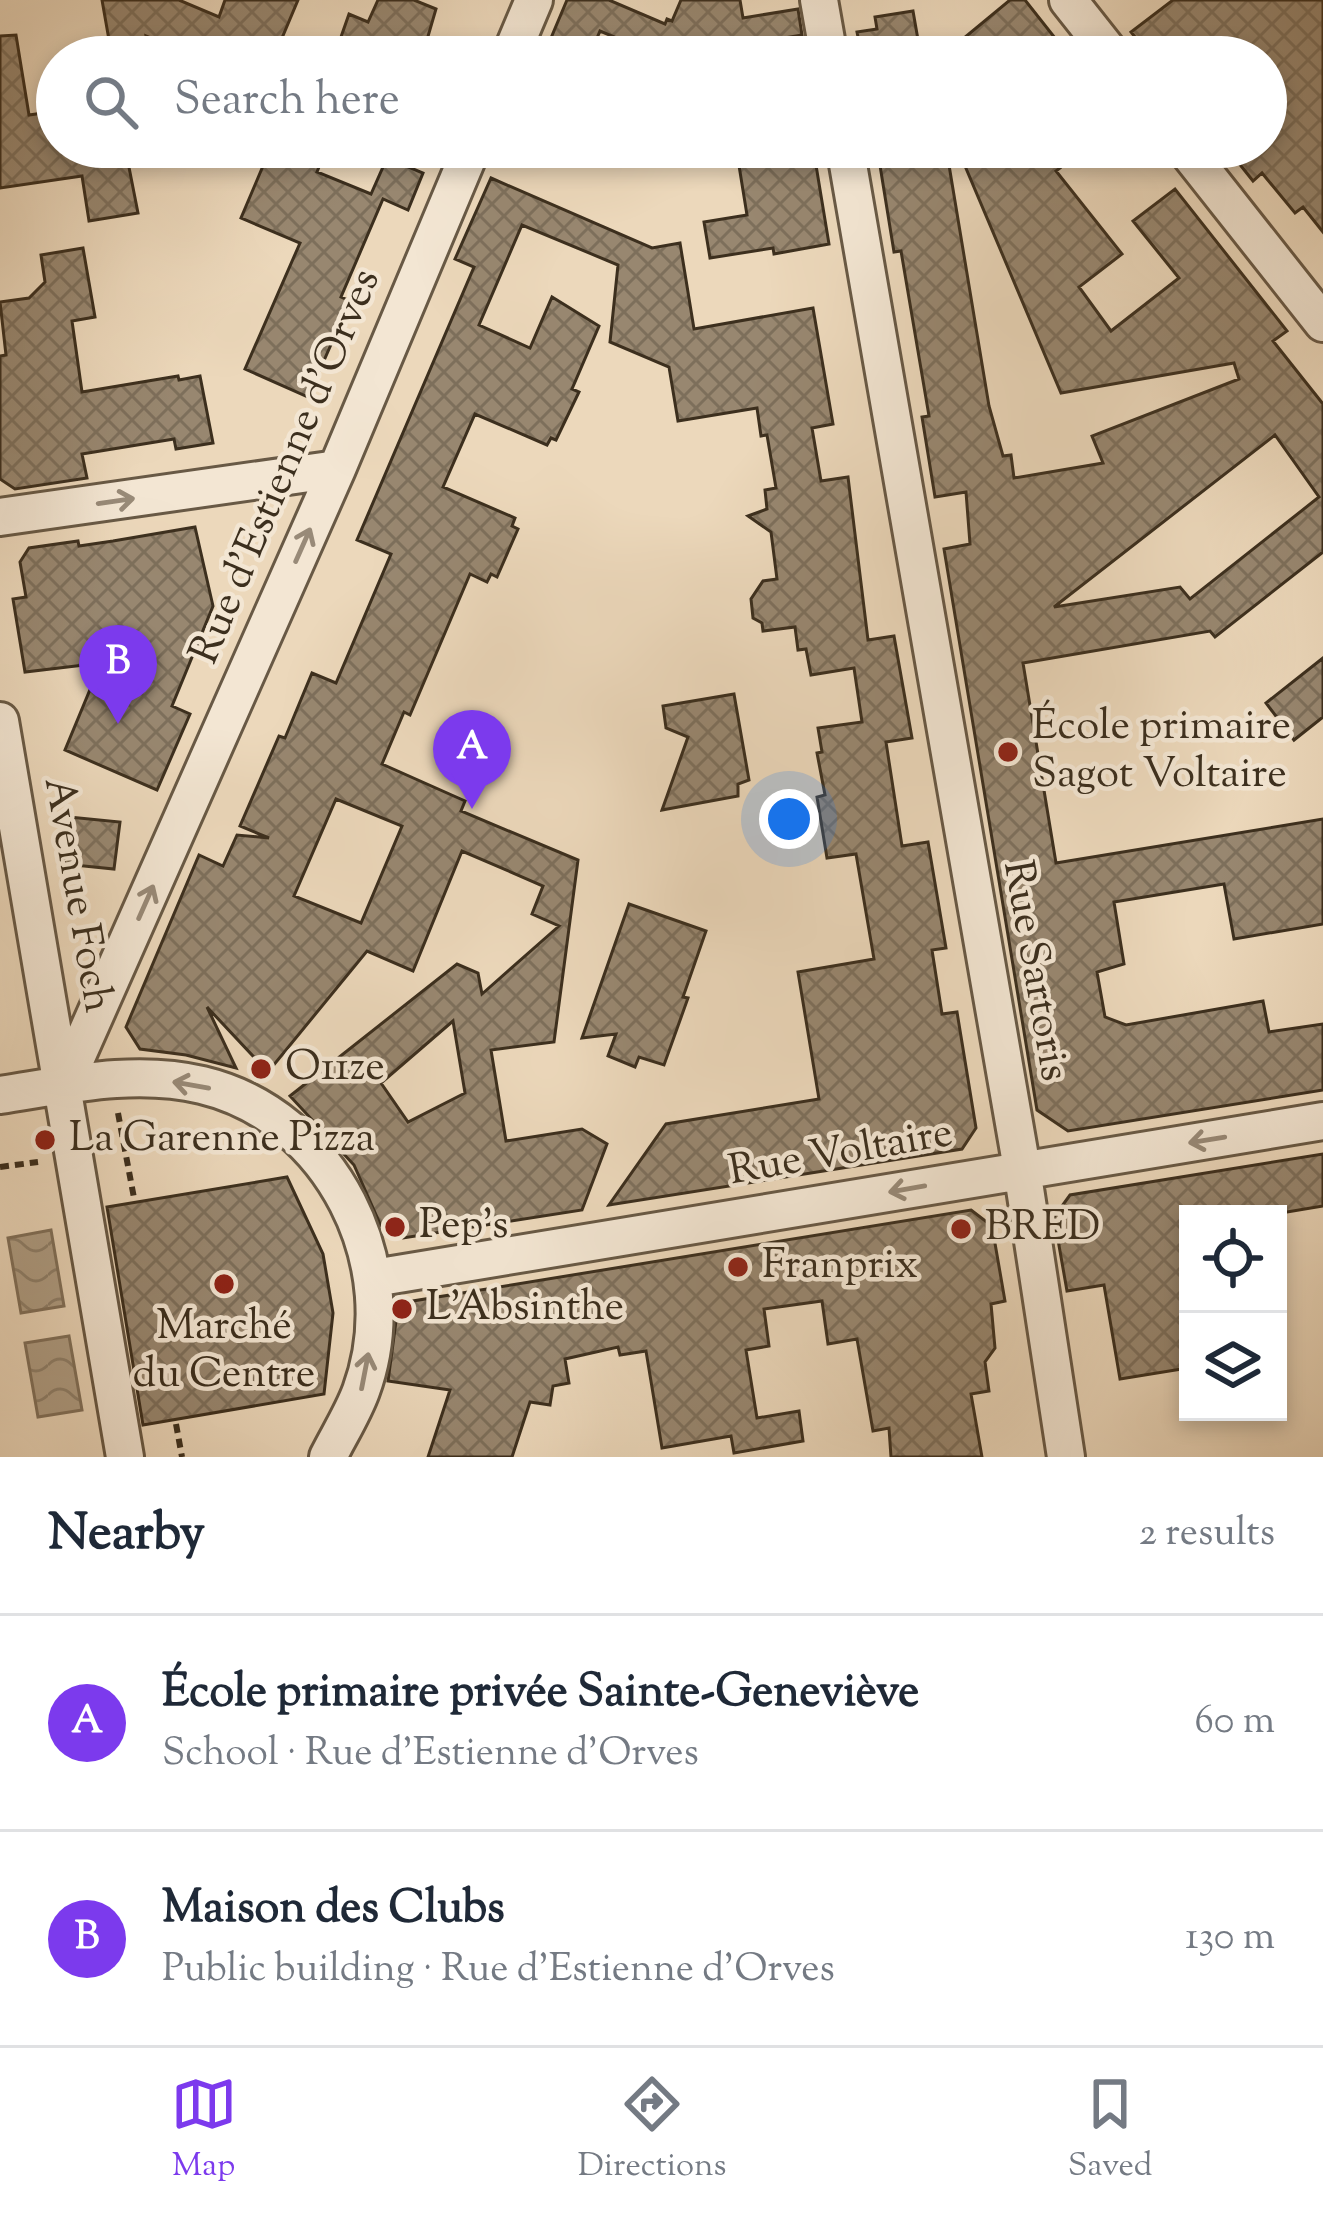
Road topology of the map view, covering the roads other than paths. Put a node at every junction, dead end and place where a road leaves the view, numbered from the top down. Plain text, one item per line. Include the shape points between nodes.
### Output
1 (534, 0) edge
2 (819, 0) edge
3 (1068, 0) edge
4 (519, 36) edge
5 (825, 36) edge
6 (1096, 36) edge
7 (463, 168) edge
8 (849, 168) edge
9 (1201, 168) edge
10 (1323, 323) edge
11 (337, 470) junction
12 (0, 517) edge
13 (0, 721) edge
14 (42, 955) junction
15 (117, 968) junction
16 (64, 1085) junction
17 (0, 1095) edge
18 (1323, 1121) edge
19 (1022, 1169) junction
20 (374, 1278) junction
21 (125, 1457) edge
22 (328, 1457) edge
23 (1066, 1457) edge

1 - 4 street
2 - 5 street
3 - 6 street
7 - 11 street, Rue d'Estienne d'Orves
8 - 19 street, Rue Sartoris
9 - 10 street
12 -> 11 street
15 -> 11 street, Rue d'Estienne d'Orves
13 - 14 street, Avenue Foch
14 - 15 street via 62,976 89,980
14 - 16 street, Avenue Foch
15 - 16 street, Rue d'Estienne d'Orves
16 - 17 street
20 -> 16 street via 341,1186 296,1132 202,1085 120,1077
16 - 21 street, Avenue Foch
18 -> 19 street, Rue Voltaire
19 -> 20 street, Rue Voltaire
19 - 23 street, Rue Sartoris
22 -> 20 street via 362,1390

